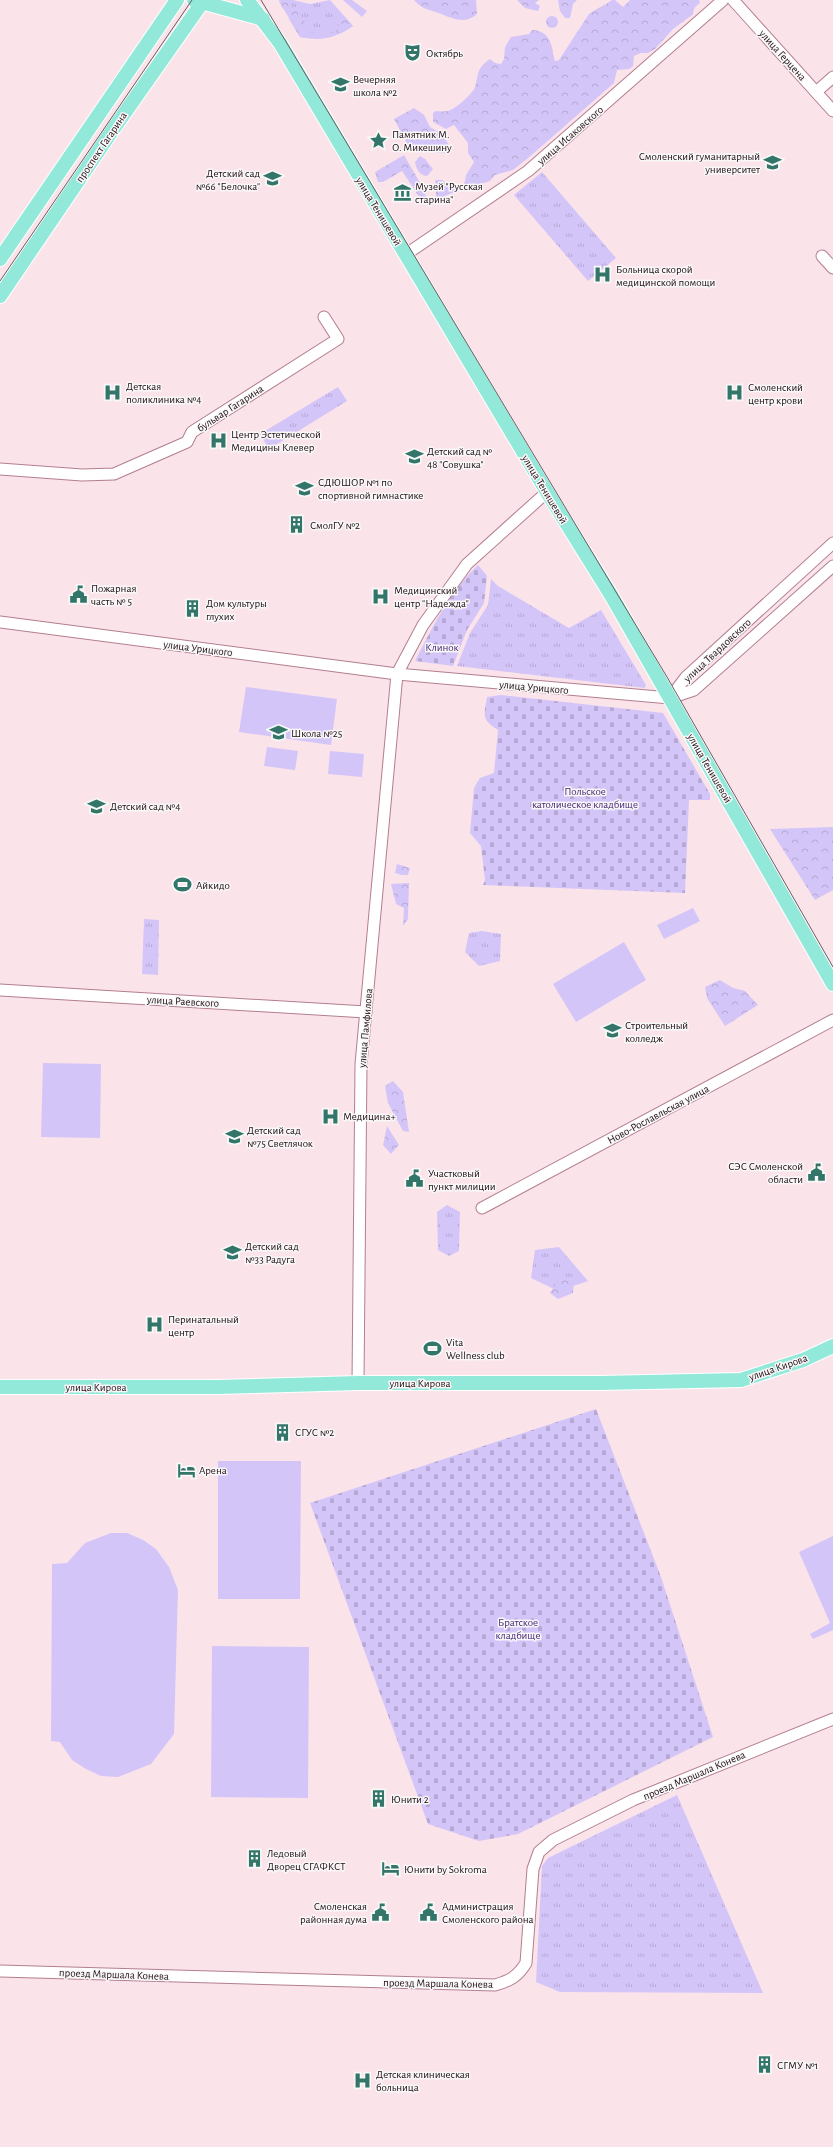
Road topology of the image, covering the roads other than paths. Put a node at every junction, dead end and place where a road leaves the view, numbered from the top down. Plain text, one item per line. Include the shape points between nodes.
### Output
1 (177, 0) edge
2 (247, 0) edge
3 (723, 0) edge
4 (733, 0) edge
5 (200, 1) edge
6 (263, 19) junction
7 (833, 76) edge
8 (816, 92) junction
9 (833, 111) edge
10 (405, 255) junction
11 (822, 256) dead end
12 (0, 259) edge
13 (833, 268) edge
14 (0, 296) edge
15 (324, 317) dead end
16 (0, 469) edge
17 (547, 492) junction
18 (833, 543) edge
19 (833, 566) edge
20 (0, 622) edge
21 (397, 674) junction
22 (670, 698) junction
23 (833, 984) edge
24 (0, 990) edge
25 (366, 1012) junction
26 (833, 1020) edge
27 (482, 1208) dead end
28 (833, 1346) edge
29 (358, 1383) junction
30 (0, 1387) edge
31 (833, 1719) edge
32 (0, 1970) edge

1 - 12 main road, проспект Гагарина
2 - 6 main road, улица Тенишевой
3 - 10 street, улица Исаковского via 528,171
4 - 8 street, улица Герцена
5 - 6 main road
5 - 14 main road, проспект Гагарина
6 - 10 main road, улица Тенишевой via 284,50
7 - 8 street
8 - 9 street, улица Герцена
10 - 17 main road, улица Тенишевой
11 - 13 street
15 - 16 street, бульвар Гагарина via 338,339 192,432 188,442 114,474 82,475
17 - 21 street via 467,564 423,625
17 - 22 main road, улица Тенишевой via 611,595
18 - 22 street, улица Твардовского via 686,677
19 - 22 street, улица Твардовского via 694,690
20 - 21 street, улица Урицкого
21 - 22 street, улица Урицкого
21 - 25 street, улица Памфилова
22 - 23 main road, улица Тенишевой
24 - 25 street, улица Раевского
25 - 29 street, улица Памфилова via 361,1064
26 - 27 street, Ново-Рославльская улица
28 - 29 main road, улица Кирова via 804,1360 741,1380
29 - 30 main road, улица Кирова via 217,1387
31 - 32 street, проезд Маршала Конева via 633,1800 553,1840 539,1852 533,1869 526,1963 520,1974 509,1981 495,1985

